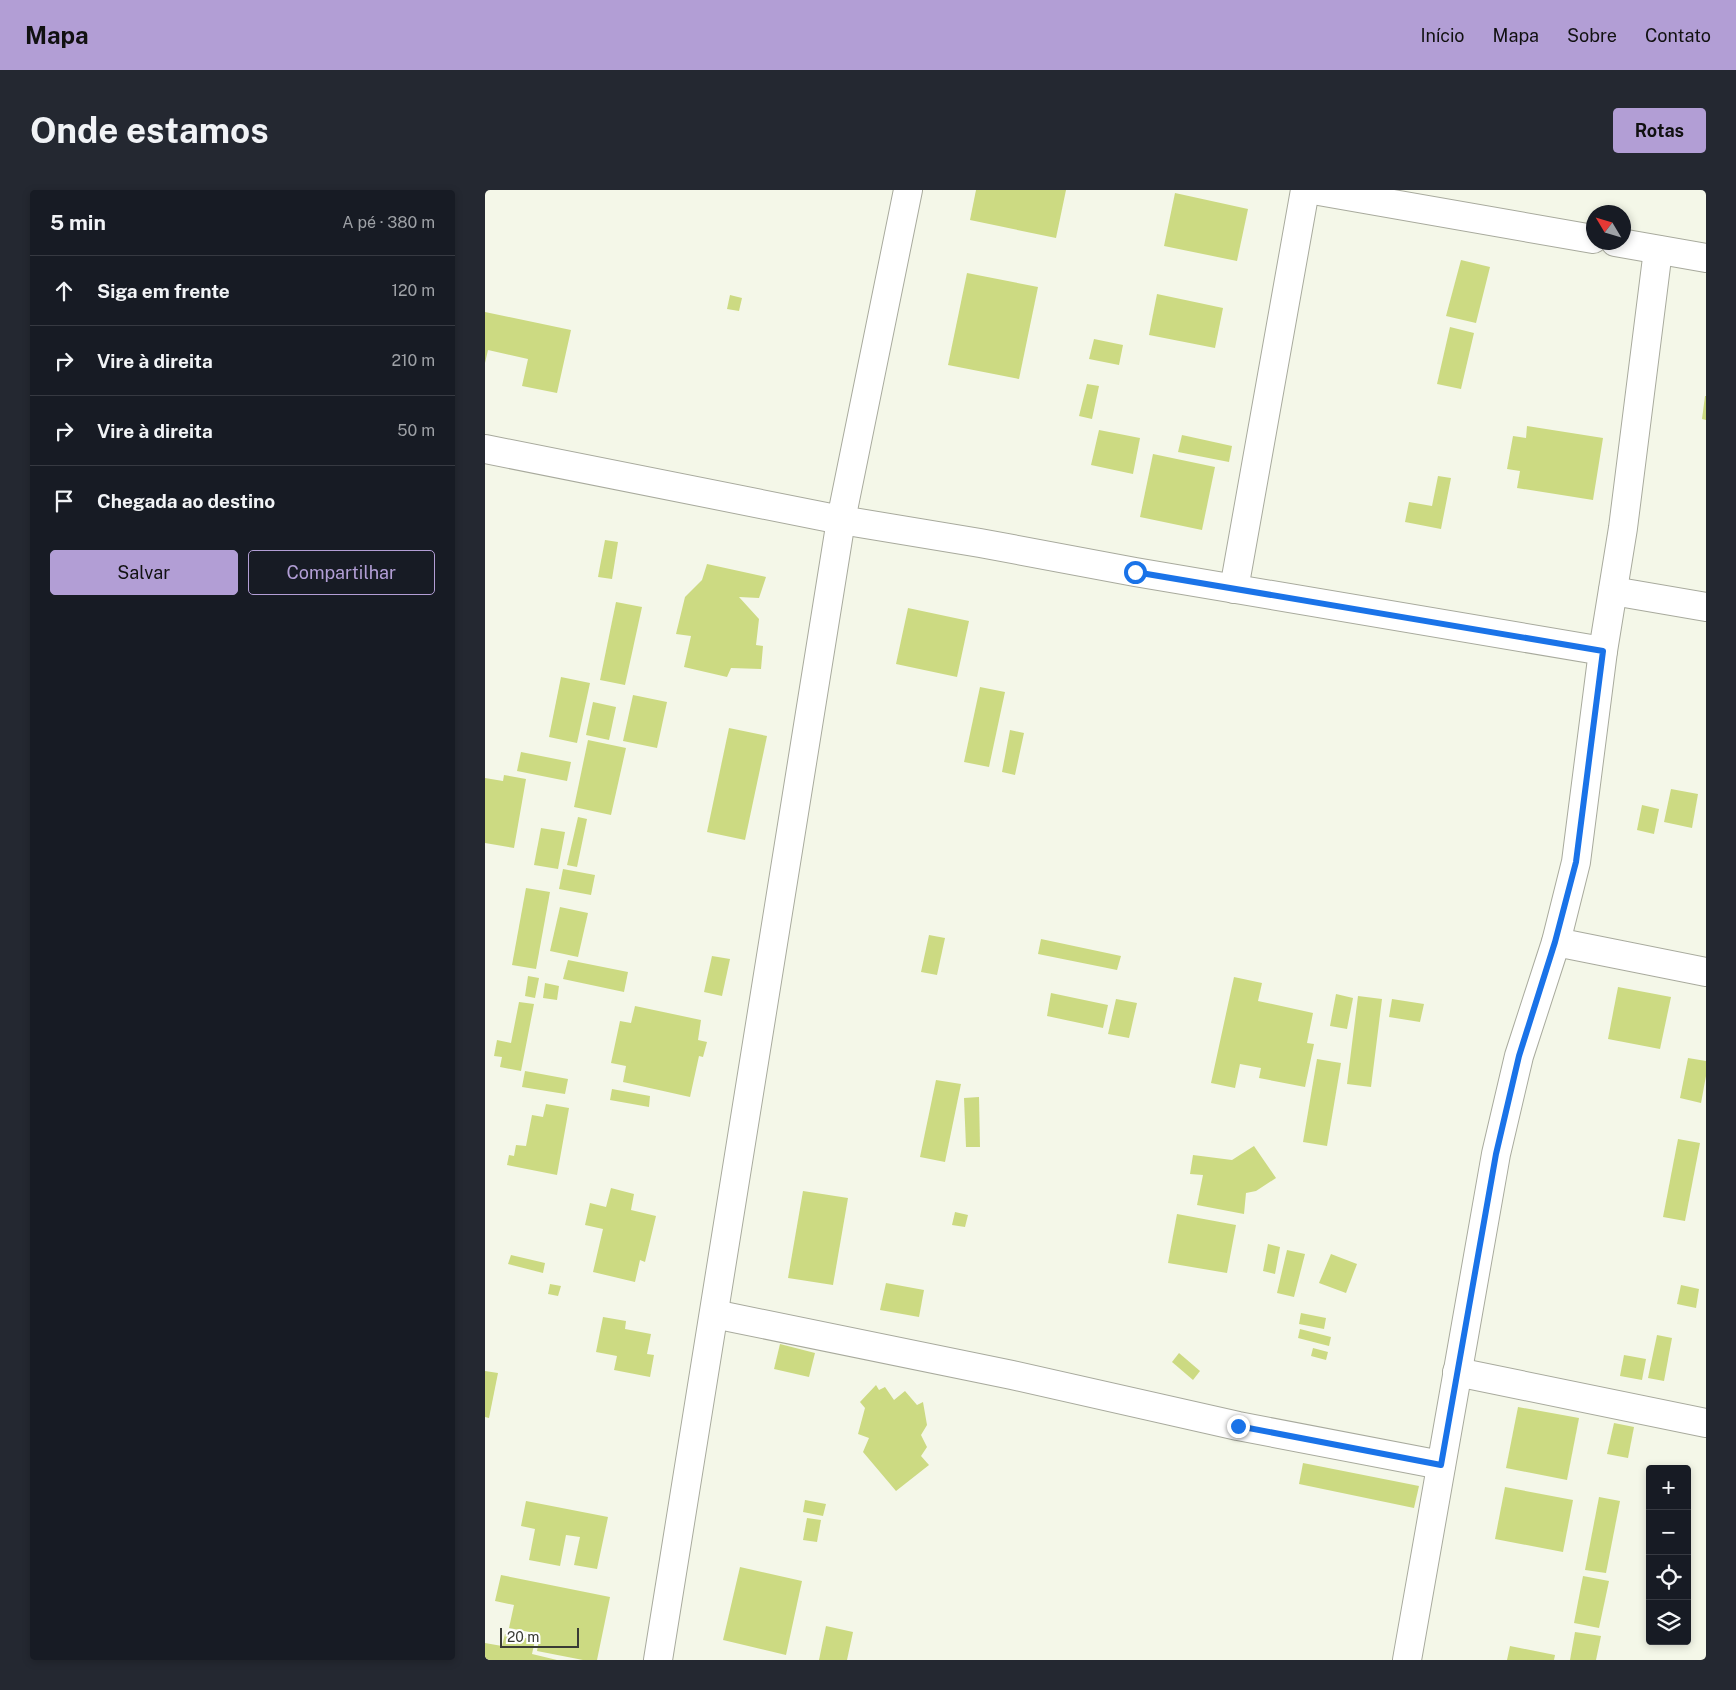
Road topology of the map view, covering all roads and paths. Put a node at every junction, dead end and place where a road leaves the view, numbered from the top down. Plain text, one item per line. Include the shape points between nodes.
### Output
1 (908, 190) edge
2 (1305, 190) edge
3 (1313, 190) edge
4 (1586, 238) edge
5 (1631, 245) edge
6 (1658, 250) junction
7 (1706, 258) edge
8 (485, 449) edge
9 (841, 520) junction
10 (1234, 589) junction
11 (1613, 591) junction
12 (1706, 607) edge
13 (1603, 651) junction
14 (1555, 942) junction
15 (1706, 972) edge
16 (714, 1314) junction
17 (1457, 1372) junction
18 (1706, 1423) edge
19 (1441, 1465) junction
20 (658, 1660) edge
21 (1407, 1660) edge

1 - 9 street
2 - 10 street
3 - 4 street
5 - 6 street
6 - 7 street
6 - 11 street
8 - 9 street
9 - 10 street
9 - 16 street
10 - 13 street
11 - 12 street
11 - 13 street
13 - 14 street via 1576,862
14 - 15 street
14 - 17 street via 1519,1056 1498,1145
16 - 19 street via 1012,1375 1238,1426
16 - 20 street
17 - 18 street
17 - 19 street
19 - 21 street

